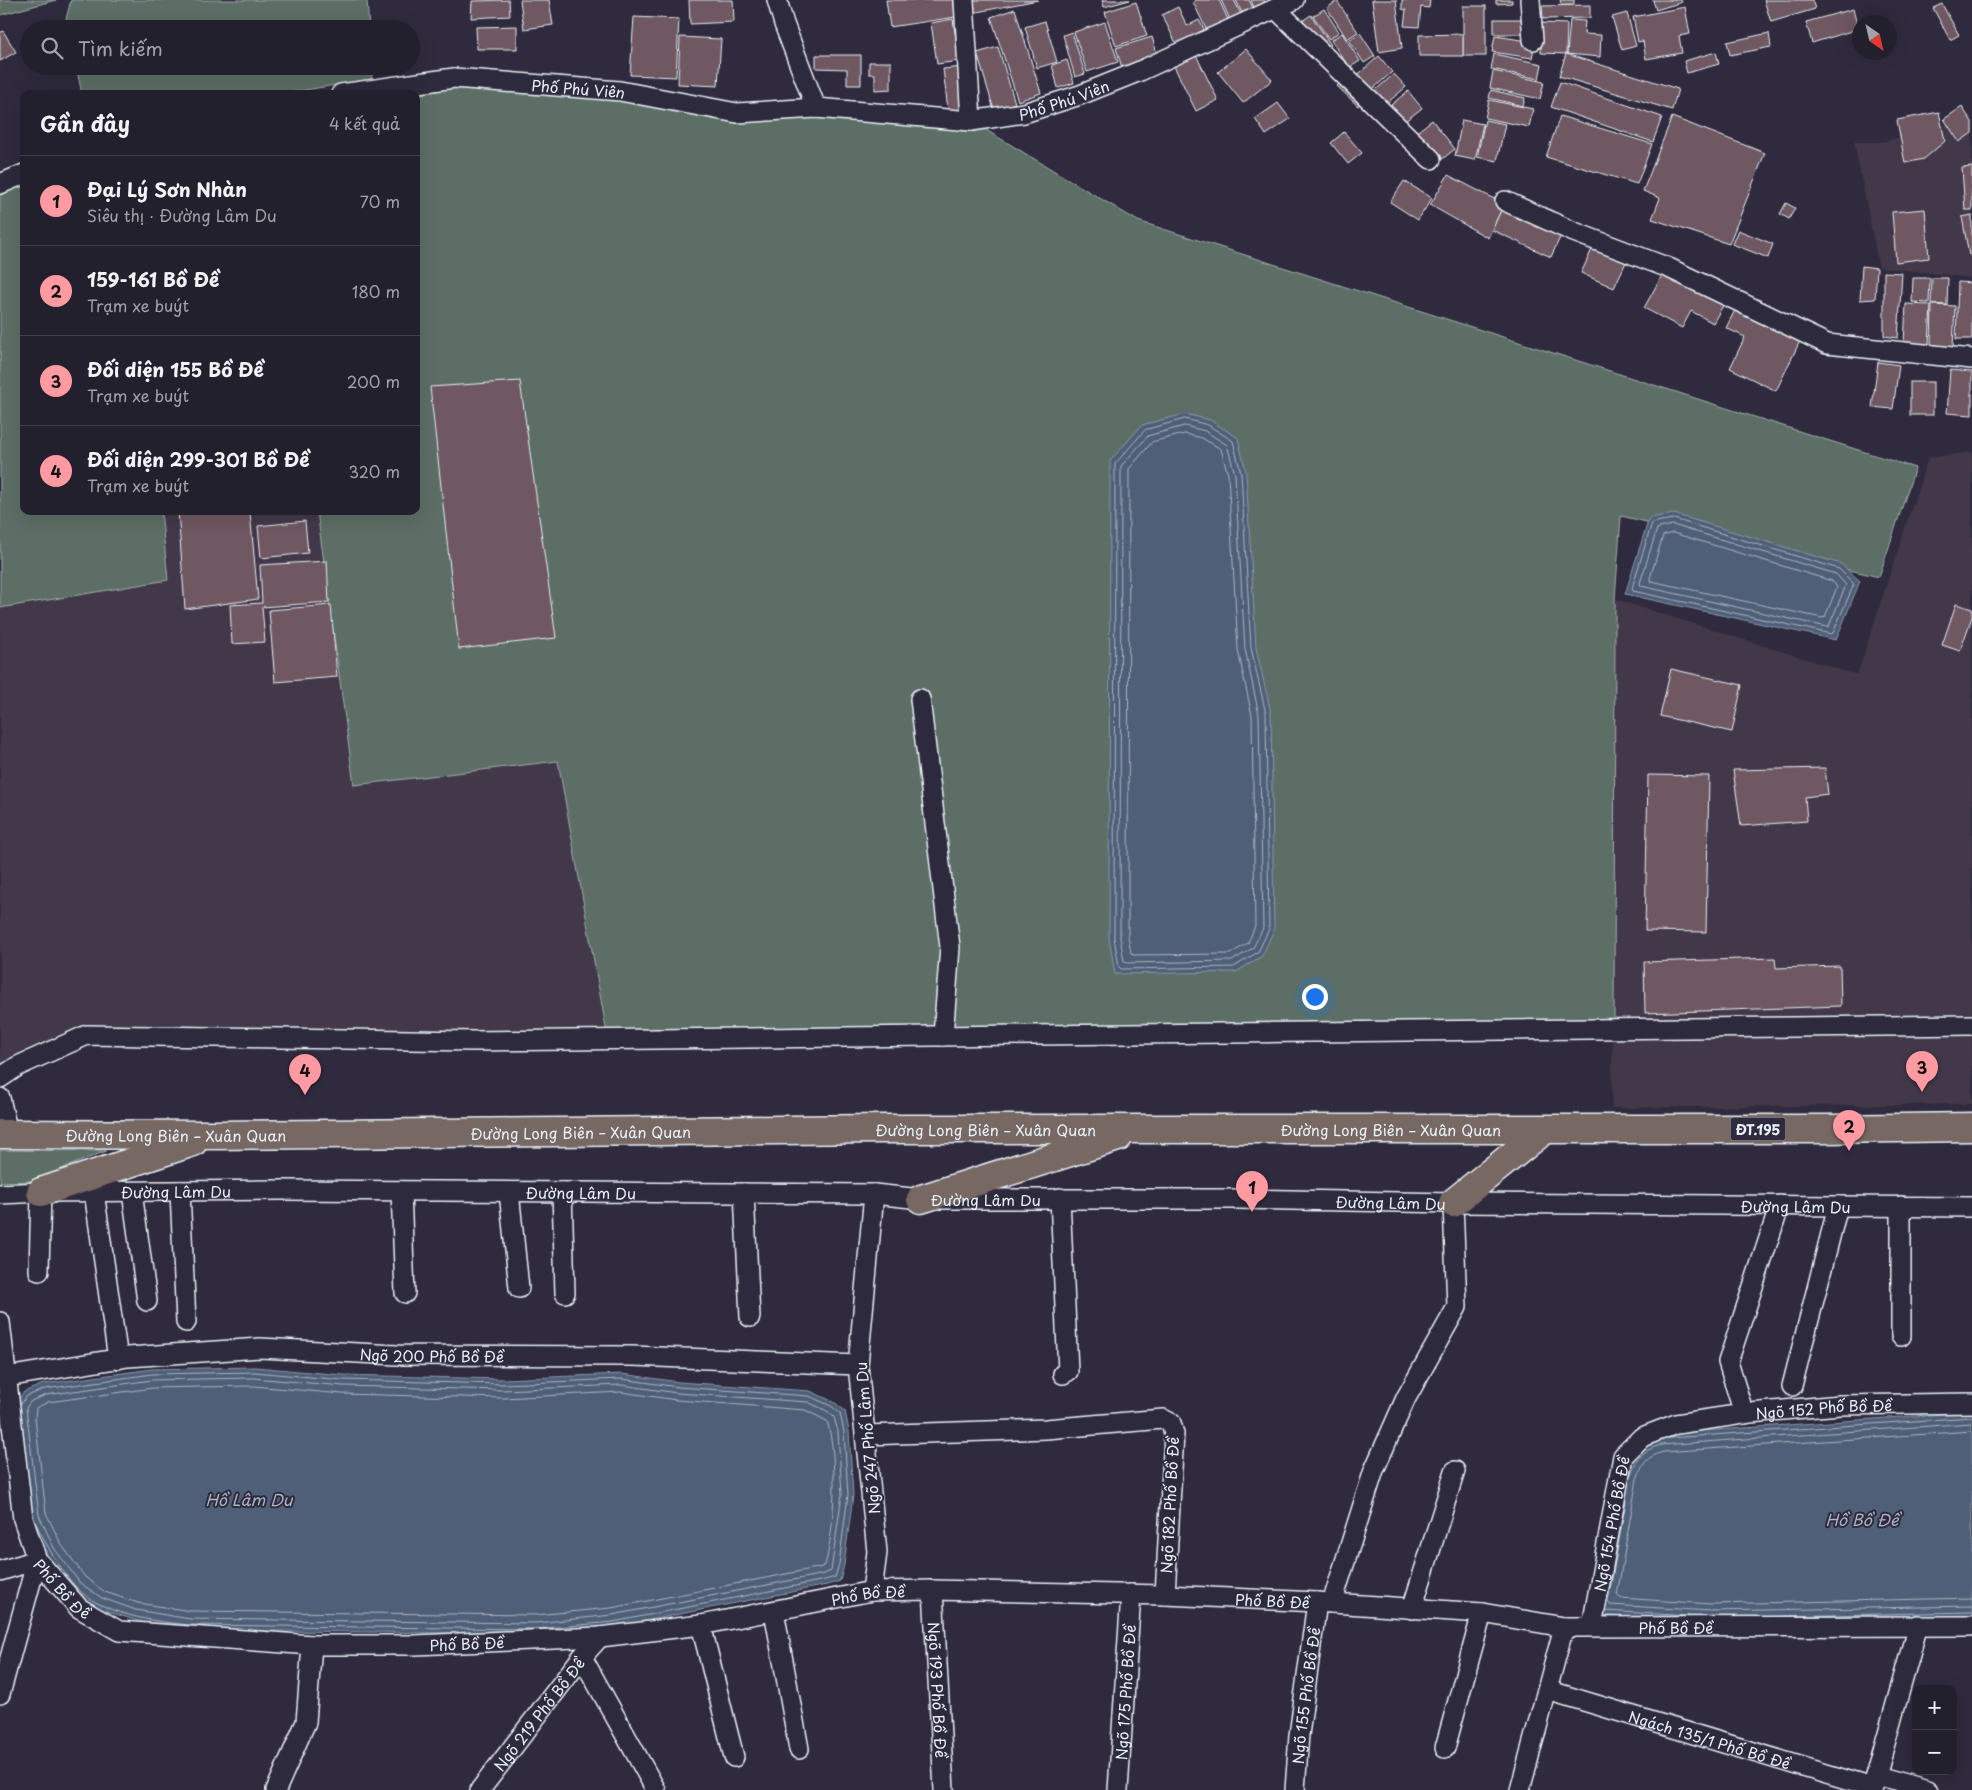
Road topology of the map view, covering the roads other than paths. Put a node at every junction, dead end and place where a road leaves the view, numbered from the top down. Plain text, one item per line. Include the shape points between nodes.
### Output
1 (777, 0) edge
2 (964, 0) edge
3 (1294, 0) edge
4 (1530, 0) edge
5 (1276, 9) junction
6 (1533, 40) dead end
7 (368, 90) edge
8 (816, 108) junction
9 (971, 121) junction
10 (1431, 159) dead end
11 (20, 176) edge
12 (0, 184) edge
13 (1505, 201) dead end
14 (1972, 359) edge
15 (920, 699) dead end
16 (1972, 1026) edge
17 (943, 1036) junction
18 (0, 1078) edge
19 (0, 1098) edge
20 (1972, 1127) edge
21 (1143, 1129) junction
22 (1544, 1130) junction
23 (4, 1134) edge
24 (216, 1135) junction
25 (180, 1191) junction
26 (401, 1191) junction
27 (41, 1192) junction
28 (94, 1192) junction
29 (132, 1192) junction
30 (509, 1192) junction
31 (562, 1192) junction
32 (744, 1193) junction
33 (0, 1194) edge
34 (874, 1194) junction
35 (1060, 1198) junction
36 (921, 1199) junction
37 (1453, 1204) junction
38 (1780, 1205) junction
39 (1838, 1206) junction
40 (1901, 1206) junction
41 (1972, 1207) edge
42 (39, 1271) dead end
43 (518, 1288) dead end
44 (405, 1293) dead end
45 (565, 1293) dead end
46 (147, 1301) dead end
47 (750, 1317) dead end
48 (0, 1322) edge
49 (186, 1322) dead end
50 (1900, 1336) dead end
51 (118, 1359) junction
52 (858, 1365) junction
53 (1063, 1374) dead end
54 (6, 1377) junction
55 (1792, 1386) dead end
56 (1972, 1403) edge
57 (1744, 1414) junction
58 (1676, 1424) joint
59 (866, 1435) junction
60 (1455, 1471) dead end
61 (36, 1560) junction
62 (0, 1571) edge
63 (933, 1590) junction
64 (872, 1592) junction
65 (1131, 1594) junction
66 (1165, 1595) junction
67 (1325, 1603) junction
68 (1412, 1610) junction
69 (774, 1611) junction
70 (1482, 1613) junction
71 (701, 1625) junction
72 (1918, 1625) junction
73 (1592, 1626) junction
74 (1972, 1626) edge
75 (1564, 1627) junction
76 (600, 1637) junction
77 (312, 1645) junction
78 (582, 1657) junction
79 (1547, 1690) junction
80 (0, 1694) edge
81 (1445, 1748) dead end
82 (799, 1749) dead end
83 (734, 1757) dead end
84 (1874, 1784) edge
85 (276, 1790) edge
86 (480, 1790) edge
87 (656, 1790) edge
88 (944, 1790) edge
89 (1118, 1790) edge
90 (1295, 1790) edge
91 (1520, 1790) edge
92 (1928, 1790) edge

1 - 8 street
2 - 9 street
3 - 5 street, Phố Phú Viên
4 - 6 street
5 - 9 street, Phố Phú Viên via 1080,95 1024,113
5 - 10 street
7 - 8 street, Phố Phú Viên via 454,78 620,91 737,113
8 - 9 street, Phố Phú Viên
11 - 12 street
13 - 14 street via 1574,232 1669,268 1827,344
15 - 17 street via 950,947
16 - 17 street
17 - 18 street via 473,1040 87,1035 18,1066
19 - 23 street
20 - 22 main road, Đường Long Biên – Xuân Quan / ĐT.195
21 - 22 main road, Đường Long Biên – Xuân Quan / ĐT.195
21 - 24 main road, Đường Long Biên – Xuân Quan
21 - 36 main road
22 - 37 main road
23 - 24 main road, Đường Long Biên – Xuân Quan
24 - 27 main road
25 - 26 street, Đường Lâm Du
25 - 29 street, Đường Lâm Du
25 - 49 street
26 - 30 street, Đường Lâm Du
26 - 44 street
27 - 28 street, Đường Lâm Du
27 - 33 street, Đường Lâm Du
27 - 42 street
28 - 29 street, Đường Lâm Du
28 - 51 street
29 - 46 street
30 - 31 street, Đường Lâm Du
30 - 43 street
31 - 32 street, Đường Lâm Du
31 - 45 street
32 - 34 street, Đường Lâm Du
32 - 47 street
34 - 36 street, Đường Lâm Du
34 - 52 street, Ngõ 247 Phố Lâm Du
35 - 36 street, Đường Lâm Du
35 - 37 street, Đường Lâm Du
35 - 53 street via 1068,1370
37 - 38 street, Đường Lâm Du
37 - 67 street, Ngõ 155 Phố Bồ Đề via 1457,1307 1406,1398 1374,1470
38 - 39 street, Đường Lâm Du
38 - 57 street via 1728,1362
39 - 40 street, Đường Lâm Du
39 - 55 street
40 - 41 street, Đường Lâm Du
40 - 50 street
48 - 54 street, Phố Bồ Đề
51 - 52 street, Ngõ 200 Phố Bồ Đề via 260,1348 397,1355 633,1356
51 - 54 street, Ngõ 200 Phố Bồ Đề
52 - 59 street, Ngõ 247 Phố Lâm Du
54 - 61 street, Phố Bồ Đề via 22,1519
56 - 57 street, Ngõ 152 Phố Bồ Đề via 1840,1405
57 - 58 street, Ngõ 152 Phố Bồ Đề
58 - 73 street, Ngõ 154 Phố Bồ Đề via 1642,1437 1623,1456
59 - 64 street, Ngõ 247 Phố Lâm Du via 877,1552
59 - 66 street, Ngõ 182 Phố Bồ Đề via 1046,1429 1163,1418 1171,1422 1174,1434
60 - 68 street
61 - 62 street
61 - 77 street, Phố Bồ Đề via 78,1608 119,1631
61 - 80 street
63 - 64 street, Phố Bồ Đề
63 - 65 street, Phố Bồ Đề
63 - 88 street, Ngõ 193 Phố Bồ Đề
64 - 69 street, Phố Bồ Đề
65 - 66 street, Phố Bồ Đề
65 - 89 street, Ngõ 175 Phố Bồ Đề
66 - 67 street, Phố Bồ Đề
67 - 68 street, Phố Bồ Đề
67 - 90 street, Ngõ 155 Phố Bồ Đề via 1299,1735
68 - 70 street, Phố Bồ Đề
69 - 71 street, Phố Bồ Đề
69 - 82 street
70 - 75 street, Phố Bồ Đề
70 - 81 street
71 - 76 street, Phố Bồ Đề
71 - 83 street
72 - 73 street, Phố Bồ Đề
72 - 74 street, Phố Bồ Đề
72 - 84 street
73 - 75 street, Phố Bồ Đề
75 - 79 street
76 - 77 street, Phố Bồ Đề via 415,1645
76 - 78 street, Ngõ 219 Phố Bồ Đề
77 - 85 street via 306,1722
78 - 86 street, Ngõ 219 Phố Bồ Đề
78 - 87 street
79 - 84 street, Ngách 135/1 Phố Bồ Đề
79 - 91 street
84 - 92 street, Ngách 135/1 Phố Bồ Đề

